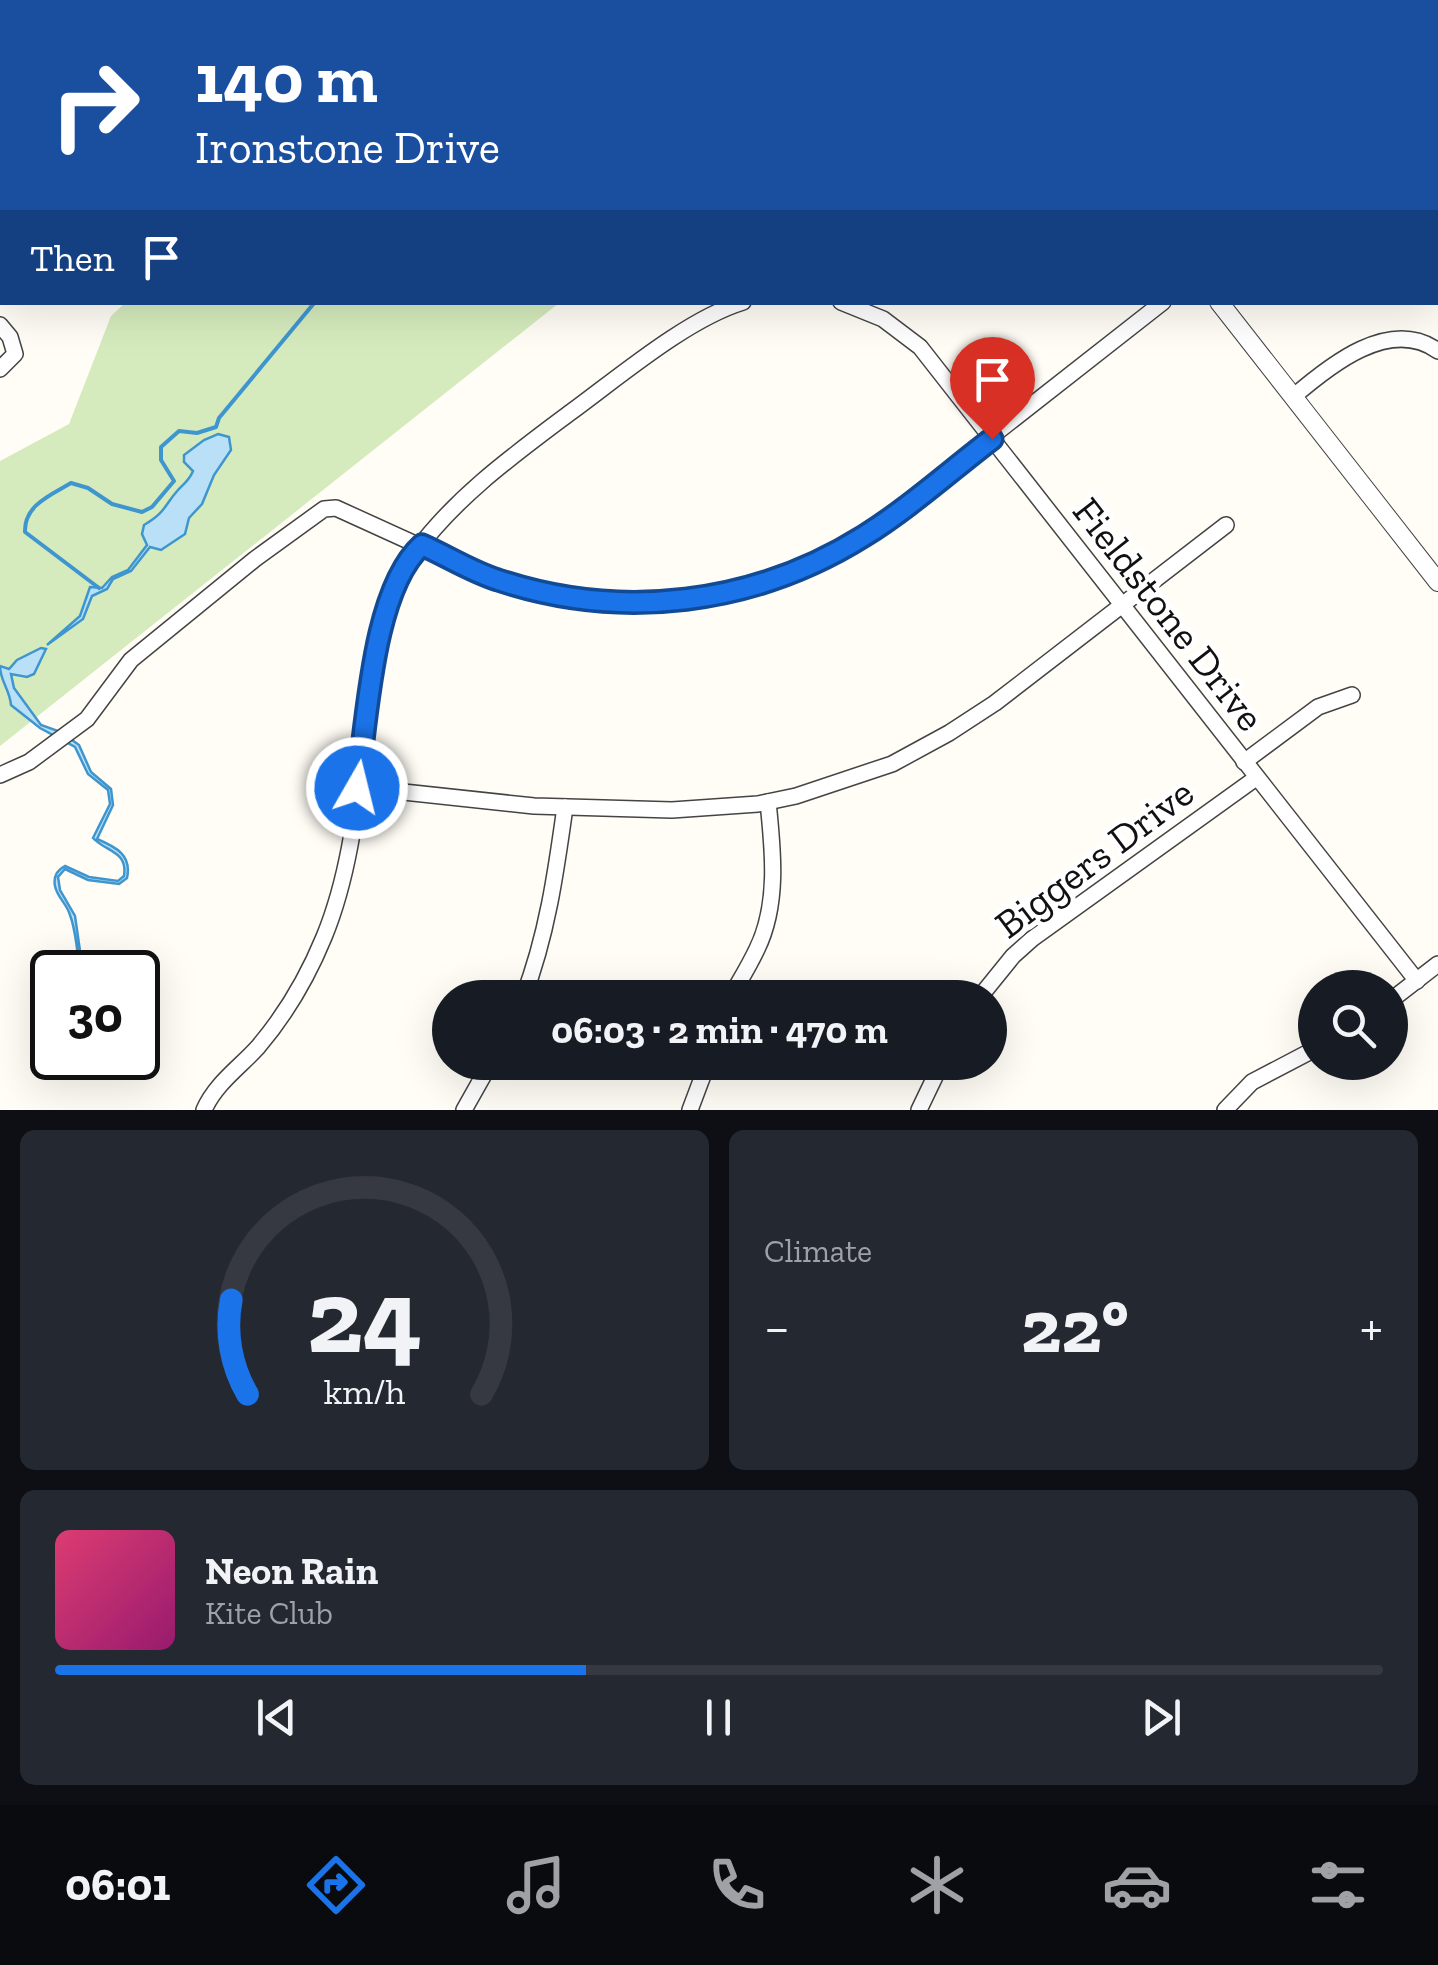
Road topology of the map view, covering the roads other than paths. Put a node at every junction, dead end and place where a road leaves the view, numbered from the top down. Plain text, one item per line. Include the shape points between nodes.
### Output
1 (738, 305) edge
2 (853, 305) edge
3 (1159, 305) edge
4 (1221, 305) edge
5 (0, 325) edge
6 (1438, 350) edge
7 (0, 368) edge
8 (1293, 398) junction
9 (992, 439) junction
10 (1226, 525) dead end
11 (422, 545) junction
12 (1438, 582) edge
13 (1121, 604) junction
14 (1352, 696) dead end
15 (1244, 762) junction
16 (0, 776) edge
17 (1256, 778) junction
18 (357, 788) junction
19 (768, 802) junction
20 (564, 808) junction
21 (1438, 964) edge
22 (529, 980) edge
23 (740, 980) edge
24 (994, 980) edge
25 (1416, 980) junction
26 (1408, 986) edge
27 (1298, 1058) edge
28 (481, 1080) edge
29 (701, 1080) edge
30 (933, 1080) edge
31 (204, 1110) edge
32 (464, 1110) edge
33 (690, 1110) edge
34 (919, 1110) edge
35 (1225, 1110) edge

1 - 11 street via 696,325 564,418 465,496
2 - 9 street, Fieldstone Drive via 920,347
3 - 9 street
4 - 8 street
5 - 7 street via 15,354
6 - 8 street via 1428,343 1386,342 1351,353
8 - 12 street
9 - 11 street via 835,553 720,596 622,604 537,592
9 - 13 street, Fieldstone Drive
10 - 13 street
11 - 16 street via 336,508 324,509 131,660 87,719
11 - 18 street via 396,583 384,620
13 - 15 street, Fieldstone Drive
13 - 19 street via 935,741 892,764
14 - 15 street via 1318,707
15 - 17 street, Fieldstone Drive
17 - 24 street, Biggers Drive via 1032,940
17 - 25 street, Fieldstone Drive
18 - 20 street
18 - 31 street via 337,901 304,982
19 - 20 street via 672,810
19 - 23 street via 773,855 766,924
20 - 22 street via 554,885
21 - 25 street
25 - 26 street
27 - 35 street via 1252,1082
28 - 32 street
29 - 33 street
30 - 34 street

